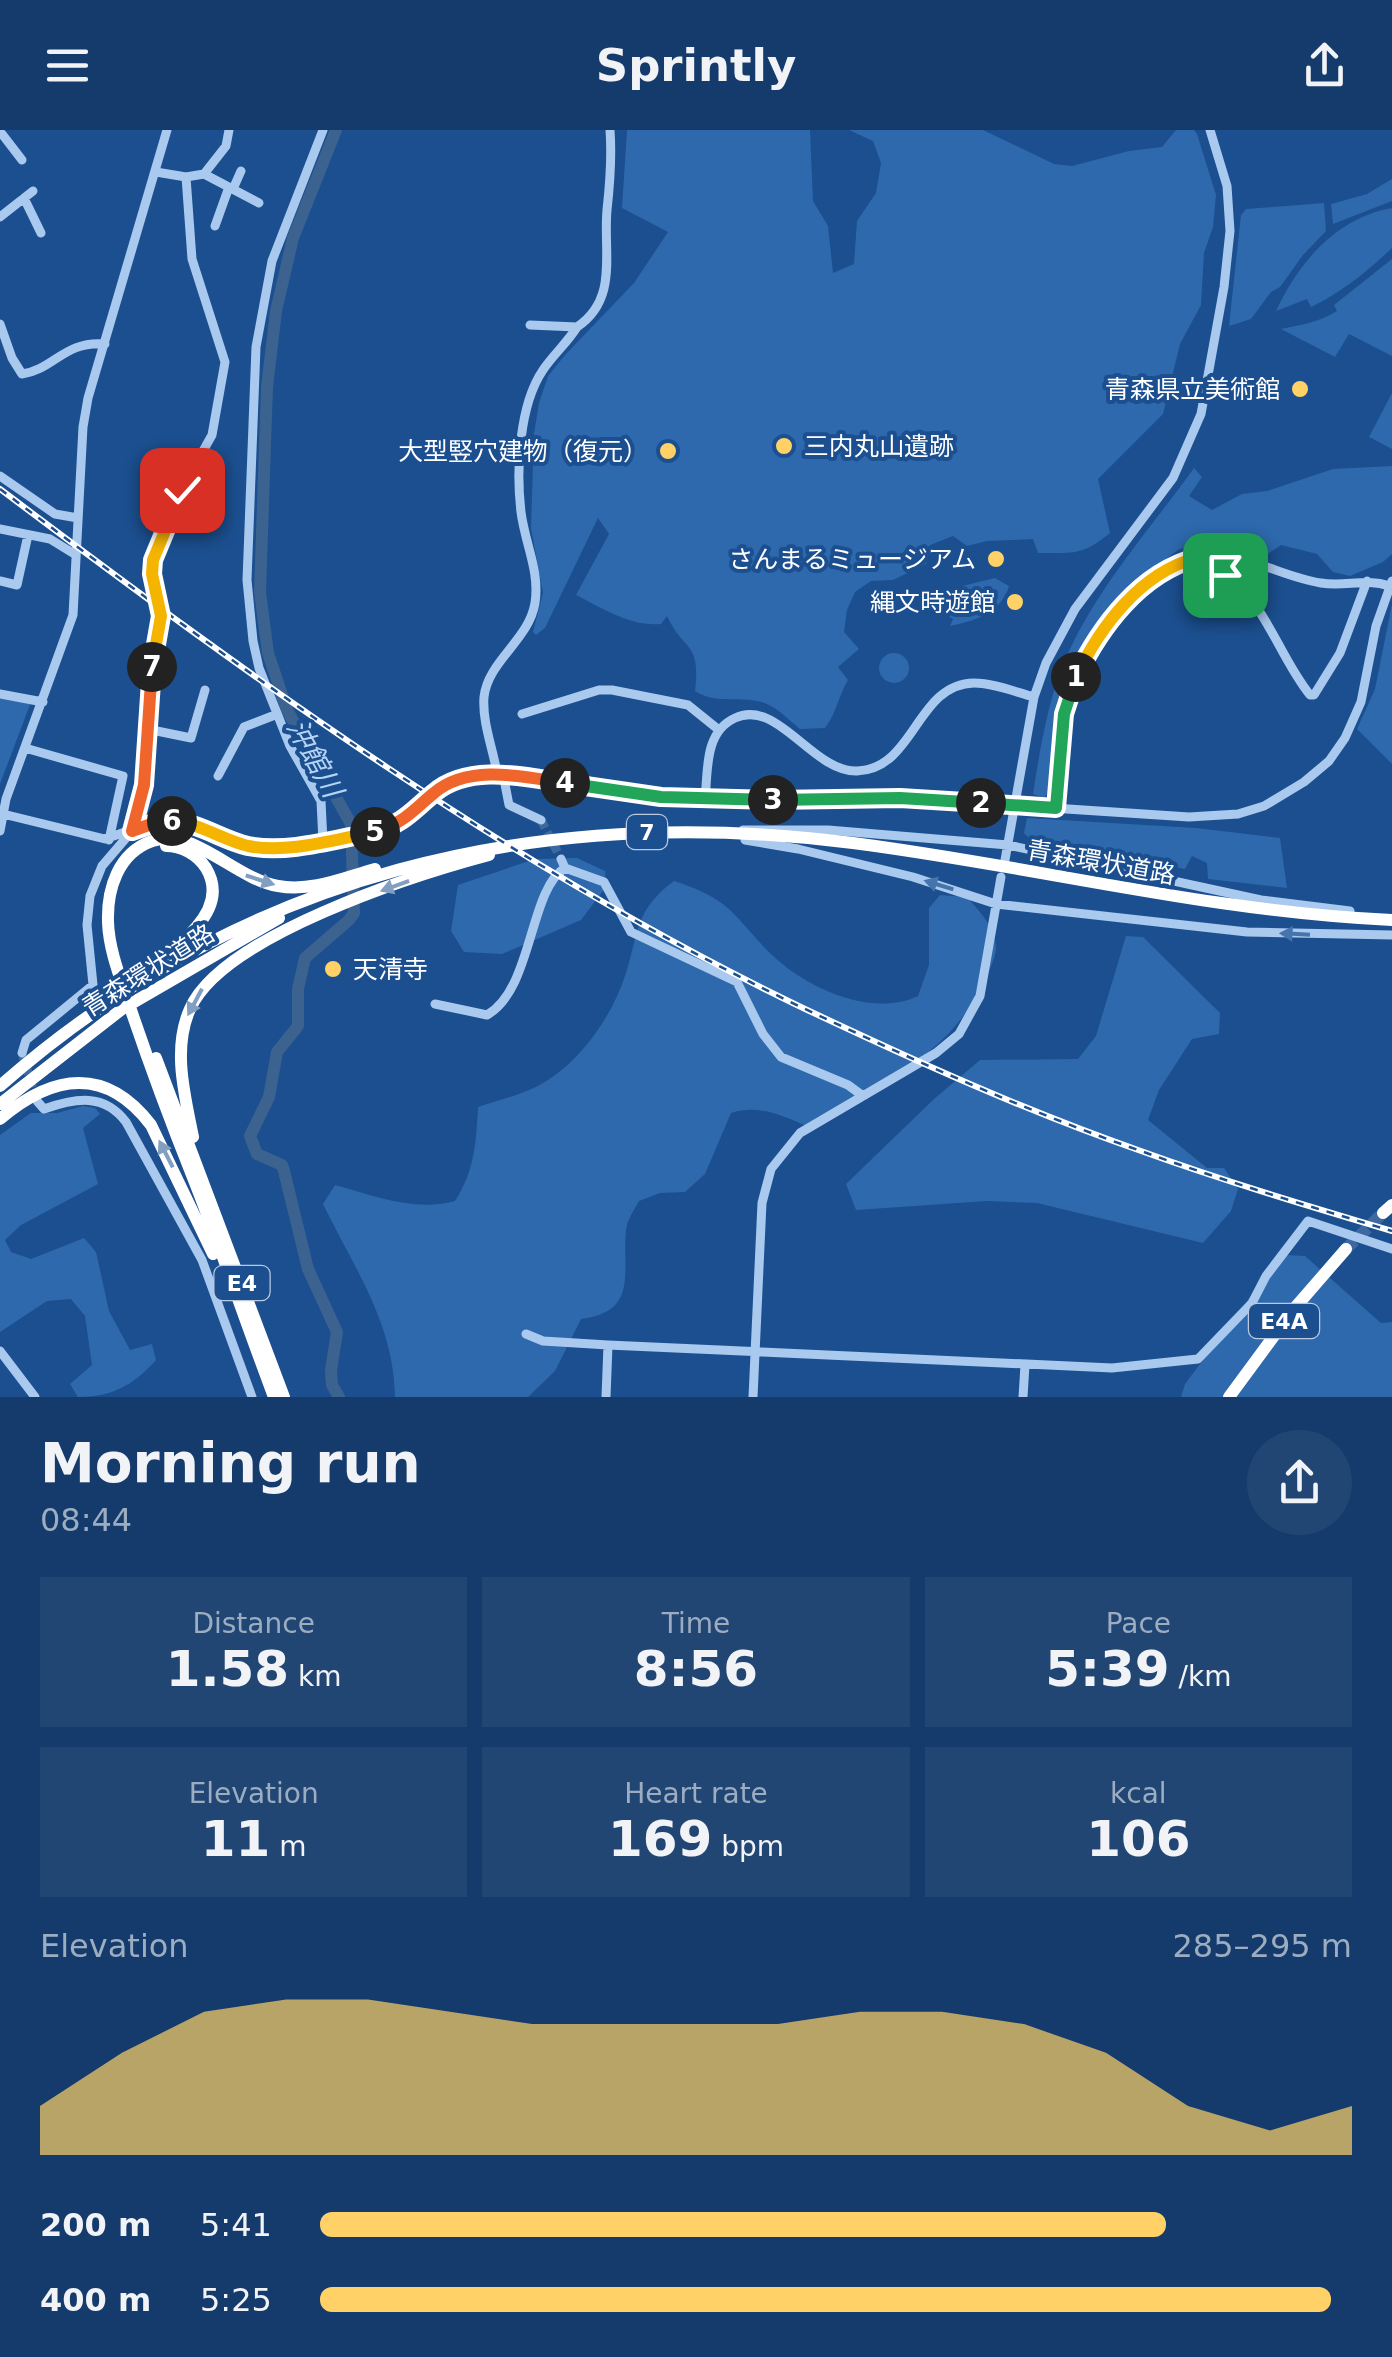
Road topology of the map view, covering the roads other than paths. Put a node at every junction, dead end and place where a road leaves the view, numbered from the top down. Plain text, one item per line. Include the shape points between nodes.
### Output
1 (167, 130) edge
2 (229, 130) edge
3 (323, 130) edge
4 (610, 130) edge
5 (1210, 130) edge
6 (2, 133) edge
7 (22, 160) dead end
8 (241, 171) dead end
9 (156, 172) junction
10 (204, 174) junction
11 (186, 177) junction
12 (231, 188) junction
13 (258, 203) dead end
14 (0, 217) edge
15 (214, 226) dead end
16 (42, 233) dead end
17 (0, 324) edge
18 (530, 326) dead end
19 (576, 327) junction
20 (105, 344) junction
21 (12, 358) junction
22 (0, 365) edge
23 (0, 476) edge
24 (78, 518) junction
25 (0, 529) edge
26 (28, 535) junction
27 (76, 555) junction
28 (1196, 558) junction
29 (0, 581) edge
30 (1368, 581) junction
31 (1391, 584) edge
32 (206, 690) dead end
33 (0, 694) edge
34 (1034, 697) junction
35 (43, 702) junction
36 (522, 714) dead end
37 (276, 715) junction
38 (147, 729) junction
39 (719, 730) junction
40 (25, 748) junction
41 (500, 774) junction
42 (218, 776) dead end
43 (705, 800) junction
44 (1056, 808) junction
45 (3, 814) junction
46 (541, 820) tunnel mouth
47 (0, 831) edge
48 (132, 831) junction
49 (725, 832) junction
50 (630, 833) junction
51 (549, 838) junction
52 (104, 839) junction
53 (327, 841) junction
54 (1008, 845) junction
55 (108, 856) junction
56 (1005, 860) dead end
57 (1002, 877) dead end
58 (331, 887) junction
59 (996, 904) junction
60 (1392, 917) edge
61 (1392, 935) edge
62 (139, 983) junction
63 (117, 998) junction
64 (435, 1004) dead end
65 (22, 1053) dead end
66 (0, 1086) edge
67 (863, 1096) junction
68 (37, 1101) dead end
69 (0, 1104) edge
70 (0, 1119) edge
71 (195, 1171) junction
72 (1392, 1249) edge
73 (1346, 1250) tunnel mouth
74 (526, 1334) dead end
75 (252, 1338) junction
76 (608, 1345) junction
77 (0, 1351) edge
78 (754, 1352) junction
79 (1025, 1364) junction
80 (35, 1397) edge
81 (252, 1397) edge
82 (274, 1397) edge
83 (284, 1397) edge
84 (606, 1397) edge
85 (752, 1397) edge
86 (1024, 1397) edge
87 (1229, 1397) edge

1 - 9 street
2 - 10 street via 226,146
3 - 37 street via 276,248 256,346 248,608
4 - 19 street via 608,273 600,299
5 - 34 street via 1229,201 1229,250 1201,414 1165,491 1075,609
6 - 7 street
8 - 12 street
9 - 11 street
9 - 20 street
10 - 11 street
10 - 12 street
11 - 38 street via 192,260 225,362 212,435 153,560 161,616
12 - 13 street
12 - 15 street
14 - 16 street via 28,194
17 - 21 street
18 - 19 street
19 - 41 street via 542,372 523,421 520,510 536,598 526,629 484,694
20 - 21 street via 78,347 32,373 22,374
20 - 24 street via 83,427
21 - 22 street
23 - 24 street via 55,514
24 - 27 street
25 - 26 street
26 - 27 street
26 - 29 street via 17,584
27 - 35 street via 73,615
28 - 30 street via 1251,559 1319,583
28 - 30 street via 1248,596 1314,695 1340,652
28 - 44 street via 1142,586 1083,662 1064,714
30 - 31 street
31 - 44 street via 1354,719 1329,761 1288,794 1210,818
32 - 38 street via 191,738
33 - 35 street
34 - 39 street via 986,684 950,689 892,757 860,771 829,763 760,716 735,718
34 - 54 street
35 - 40 street
36 - 39 street via 612,690 688,705
37 - 42 street via 244,727
37 - 53 street via 321,800
38 - 48 street via 144,785
39 - 43 street via 709,751
40 - 45 street
40 - 52 street via 123,776
41 - 43 street
41 - 46 street via 508,804
41 - 53 street via 446,784 404,821
43 - 44 street via 900,798
45 - 47 street
45 - 52 street
48 - 52 street
48 - 53 street via 170,821 248,846
48 - 55 street
49 - 50 highway, 青森環状道路 / 7
49 - 54 street via 828,830
49 - 60 highway, 青森環状道路 / 7 via 857,844 1293,913
50 - 51 highway, 青森環状道路 / 7
59 -> 50 street via 798,849
51 - 58 highway, 青森環状道路 / 7
51 -> 71 highway via 330,910 233,958 208,980 189,1010 182,1042
52 - 55 street
54 - 56 street
54 - 60 street via 1261,900
55 - 65 street via 88,910 94,985 26,1040
57 - 59 street
58 - 62 highway, 青森環状道路
71 -> 58 highway via 156,1084 111,946 109,898 118,871 136,849 171,838 275,886
61 -> 59 street via 1247,932
59 - 67 street via 980,996 959,1034
62 - 63 highway
62 - 63 highway, 青森環状道路
62 - 71 highway via 208,909 211,880 187,851 159,846 134,860 118,888 114,918
63 - 66 highway, 青森環状道路
63 - 69 highway, 青森環状道路
64 - 67 street via 486,1014 502,1003 548,880 563,864 604,882 631,932 738,982 780,1057
67 - 78 street via 800,1134 771,1170 762,1203
68 - 81 street via 44,1109 98,1101 126,1122 202,1260
75 -> 70 highway via 166,1152 139,1109 116,1091 72,1082 39,1092
71 - 75 highway, E4
71 - 83 highway, E4
72 - 79 street via 1308,1221 1252,1302 1198,1360 1112,1368
73 - 87 highway, E4A
74 - 76 street
75 - 82 highway, E4
76 - 78 street
76 - 84 street
77 - 80 street
78 - 79 street
78 - 85 street
79 - 86 street

